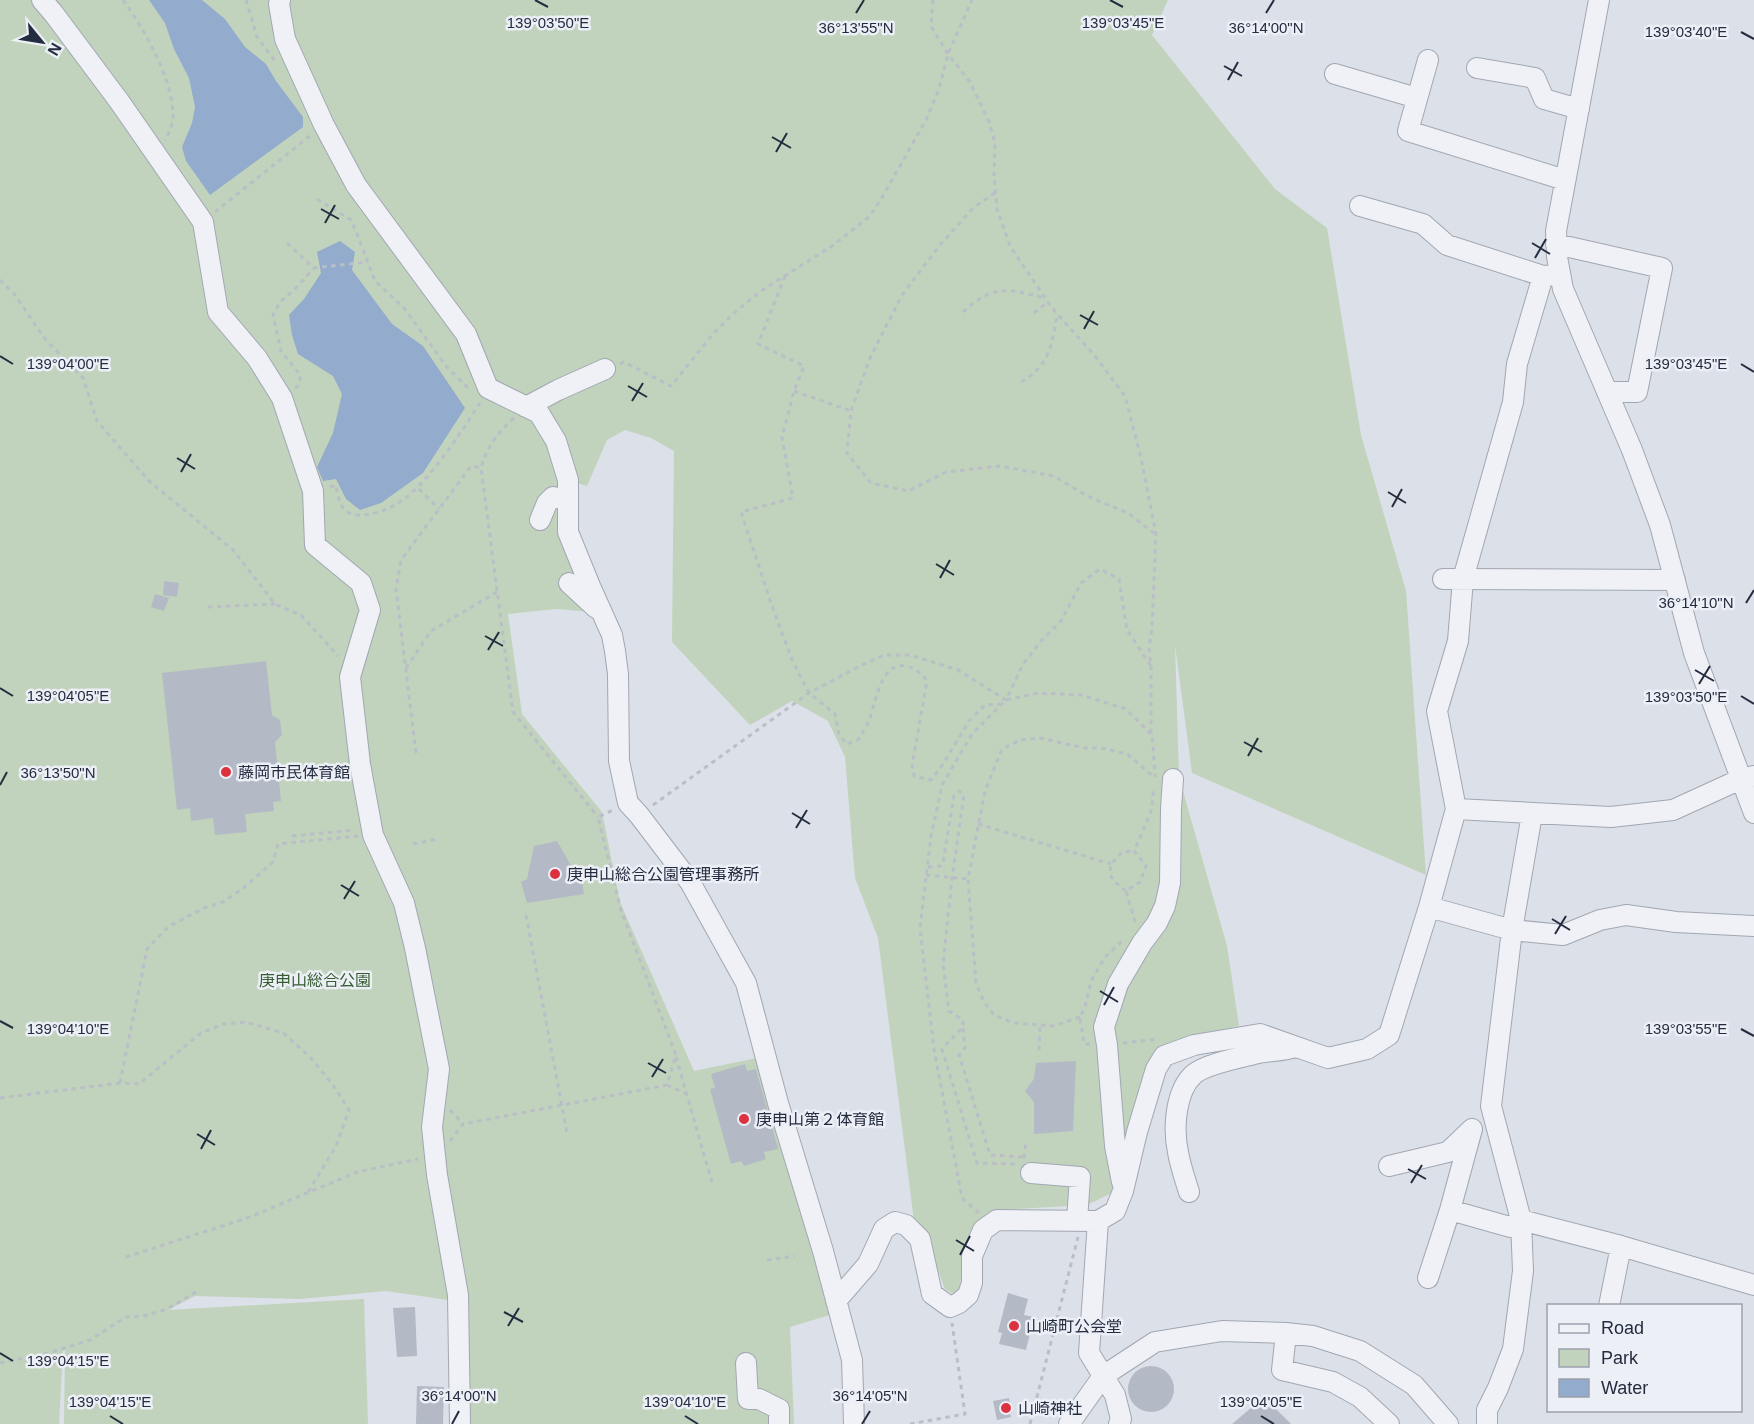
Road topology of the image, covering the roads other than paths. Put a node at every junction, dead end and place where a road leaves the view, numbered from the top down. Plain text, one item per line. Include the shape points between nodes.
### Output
1 (42, 0) edge
2 (280, 0) edge
3 (1599, 0) edge
4 (1428, 60) dead end
5 (1477, 68) dead end
6 (1335, 74) dead end
7 (1417, 98) junction
8 (1579, 109) junction
9 (1565, 180) junction
10 (1360, 206) dead end
11 (1556, 244) junction
12 (1552, 275) junction
13 (605, 369) road end
14 (1607, 392) junction
15 (526, 407) junction
16 (568, 500) junction
17 (540, 520) dead end
18 (1443, 579) dead end
19 (1463, 579) junction
20 (1675, 580) junction
21 (569, 583) dead end
22 (603, 614) junction
23 (1164, 778) road end
24 (1748, 778) edge
25 (1456, 809) junction
26 (1754, 813) edge
27 (1532, 814) junction
28 (1429, 907) junction
29 (1754, 926) edge
30 (1512, 930) junction
31 (1298, 1046) junction
32 (1491, 1106) junction
33 (1472, 1129) junction
34 (1389, 1166) dead end
35 (1031, 1173) dead end
36 (1123, 1191) junction
37 (1189, 1192) dead end
38 (1450, 1210) junction
39 (1088, 1220) junction
40 (1521, 1220) junction
41 (1620, 1246) junction
42 (1428, 1278) dead end
43 (1754, 1286) edge
44 (836, 1301) junction
45 (1609, 1304) edge
46 (1286, 1333) junction
47 (746, 1363) dead end
48 (1103, 1376) junction
49 (1074, 1422) edge
50 (460, 1424) edge
51 (779, 1424) edge
52 (854, 1424) edge
53 (1119, 1424) edge
54 (1389, 1424) edge
55 (1448, 1424) edge
56 (1488, 1424) edge

1 - 50 street via 203,222 218,312 257,358 282,398 313,491 315,545 361,583 370,610 350,677 373,835 404,903 439,1069 432,1127 458,1295
2 - 15 street via 285,39 356,185 465,334 485,394
3 - 8 street
4 - 7 street
5 - 8 street via 1535,78 1544,99
6 - 7 street
7 - 9 street via 1408,131
8 - 9 street
9 - 11 street
10 - 12 street via 1424,224 1447,245
11 - 12 street
11 - 14 street via 1662,268 1637,392
12 - 14 street via 1563,289
12 - 19 street via 1517,364 1513,402
13 - 15 street
14 - 20 street via 1660,525
15 - 16 street via 539,413 556,441 568,480
16 - 17 street via 553,497
16 - 22 street via 568,532
18 - 19 street
19 - 20 street
19 - 25 street via 1458,640 1437,711
20 - 24 street via 1694,653
21 - 22 street
22 - 44 street via 612,635 618,674 620,761 634,809 690,882 746,983
23 - 36 street via 1170,883 1165,906 1118,984 1104,1027
24 - 26 street
24 - 27 street via 1673,810 1611,817
25 - 27 street
25 - 28 street
27 - 30 street
28 - 30 street
28 - 31 street via 1389,1035 1367,1049 1328,1058
29 - 30 street via 1626,915 1600,920 1563,935
30 - 32 street
31 - 36 street via 1260,1034 1194,1045 1164,1056 1156,1069
31 - 37 street via 1219,1062 1194,1074 1179,1094 1177,1150
32 - 33 street
32 - 40 street
33 - 34 street via 1448,1152
33 - 38 street
35 - 39 street via 1080,1177
36 - 39 street via 1115,1211
38 - 40 street via 1510,1227
38 - 42 street
39 - 44 street via 997,1220 983,1230 972,1256 968,1295 950,1307 932,1294 920,1239 906,1225 895,1222 884,1228 868,1264
39 - 48 street via 1101,1291 1089,1353
40 - 41 street
40 - 56 street via 1523,1271 1513,1349 1487,1410
41 - 43 street
41 - 45 street
44 - 52 street via 852,1360
46 - 48 street via 1222,1331 1155,1342
46 - 54 street via 1282,1370 1333,1382 1360,1397
46 - 55 street via 1313,1336 1360,1351 1414,1385
47 - 51 street via 748,1399 759,1399 778,1409
48 - 49 street
48 - 53 street via 1115,1395

